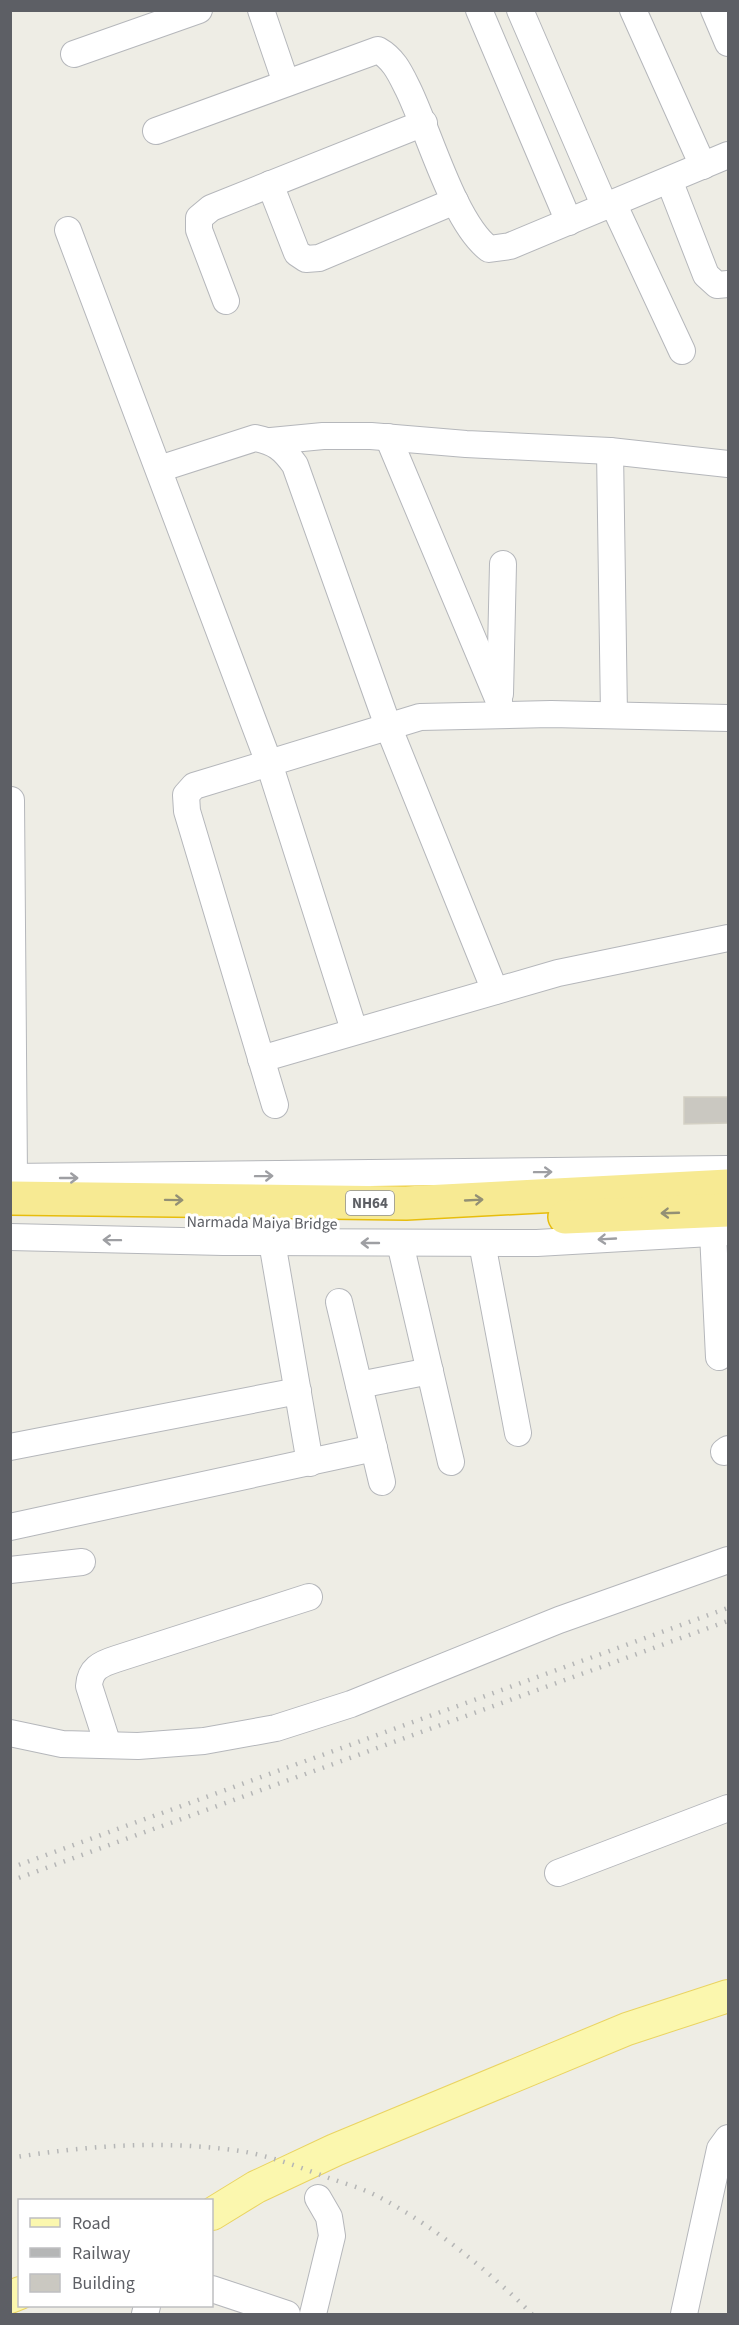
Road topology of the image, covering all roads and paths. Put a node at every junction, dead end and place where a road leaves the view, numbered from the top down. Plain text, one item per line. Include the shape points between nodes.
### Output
1 (199, 10) edge
2 (261, 10) edge
3 (520, 10) edge
4 (633, 10) edge
5 (714, 10) edge
6 (481, 11) edge
7 (729, 43) edge
8 (74, 54) dead end
9 (286, 83) junction
10 (424, 123) junction
11 (156, 131) dead end
12 (729, 155) edge
13 (703, 166) junction
14 (669, 180) junction
15 (270, 184) junction
16 (454, 201) junction
17 (609, 205) junction
18 (568, 222) junction
19 (68, 230) dead end
20 (729, 284) edge
21 (226, 301) dead end
22 (682, 351) dead end
23 (388, 437) junction
24 (271, 441) junction
25 (610, 451) junction
26 (729, 464) edge
27 (159, 469) junction
28 (503, 564) dead end
29 (499, 708) junction
30 (614, 716) junction
31 (729, 718) edge
32 (388, 726) junction
33 (269, 763) junction
34 (11, 801) edge
35 (729, 938) edge
36 (495, 991) junction
37 (354, 1030) junction
38 (261, 1059) junction
39 (275, 1105) dead end
40 (729, 1169) edge
41 (12, 1184) edge
42 (729, 1186) edge
43 (10, 1217) edge
44 (724, 1225) edge
45 (10, 1237) edge
46 (272, 1242) junction
47 (400, 1243) junction
48 (482, 1243) junction
49 (339, 1302) dead end
50 (719, 1357) dead end
51 (430, 1371) junction
52 (359, 1385) junction
53 (298, 1391) junction
54 (518, 1433) dead end
55 (10, 1448) edge
56 (374, 1448) junction
57 (310, 1462) junction
58 (452, 1462) dead end
59 (382, 1482) dead end
60 (10, 1527) edge
61 (729, 1560) edge
62 (82, 1562) dead end
63 (10, 1570) edge
64 (309, 1597) dead end
65 (10, 1733) edge
66 (108, 1745) junction
67 (729, 1808) edge
68 (558, 1873) dead end
69 (729, 1996) edge
70 (729, 2138) edge
71 (318, 2198) dead end
72 (213, 2213) edge
73 (213, 2289) edge
74 (287, 2314) edge
75 (313, 2314) edge
76 (684, 2314) edge

1 - 8 street
2 - 9 street
3 - 17 street
4 - 13 street
5 - 7 street
6 - 18 street
9 - 10 street via 378,50 390,56
9 - 11 street
10 - 15 street
10 - 16 street
12 - 13 street
13 - 14 street
14 - 17 street
14 - 20 street via 706,275 717,285
15 - 16 street via 297,253 306,259 319,258
15 - 21 street via 211,208 199,218 199,230
16 - 18 street via 477,240 489,249 510,246
17 - 18 street
17 - 22 street
19 - 27 street
23 - 24 street via 323,436
23 - 25 street
23 - 29 street
24 - 27 street via 255,438
24 - 32 street via 284,449 295,465
25 - 26 street
25 - 30 street
27 - 33 street
28 - 29 street
29 - 30 street
29 - 32 street via 420,717
30 - 31 street
32 - 33 street
32 - 36 street
33 - 37 street
33 - 38 street via 194,786 186,795 187,811
34 - 41 street
35 - 36 street via 558,973
36 - 37 street
37 - 38 street
38 - 39 street
41 -> 40 street
41 -> 42 highway, NH64 via 406,1203
44 -> 43 highway, Narmada Maiya Bridge / NH64 via 368,1225
44 -> 48 street via 537,1243
44 - 50 street
46 -> 45 street
47 -> 46 street
46 - 53 street
47 - 48 street
47 - 51 street
48 - 54 street
49 - 52 street
51 - 52 street
51 - 58 street
52 - 56 street
53 - 55 street
53 - 57 street
56 - 57 street
56 - 59 street
57 - 60 street
61 - 66 street via 559,1620 351,1704 276,1728 204,1741
62 - 63 street
64 - 66 street via 93,1669 88,1686
65 - 66 street via 62,1744
67 - 68 street
69 - 72 main road via 627,2029 334,2150 266,2182
70 - 76 street via 720,2149
71 - 75 street via 329,2217 332,2236
73 - 74 street

